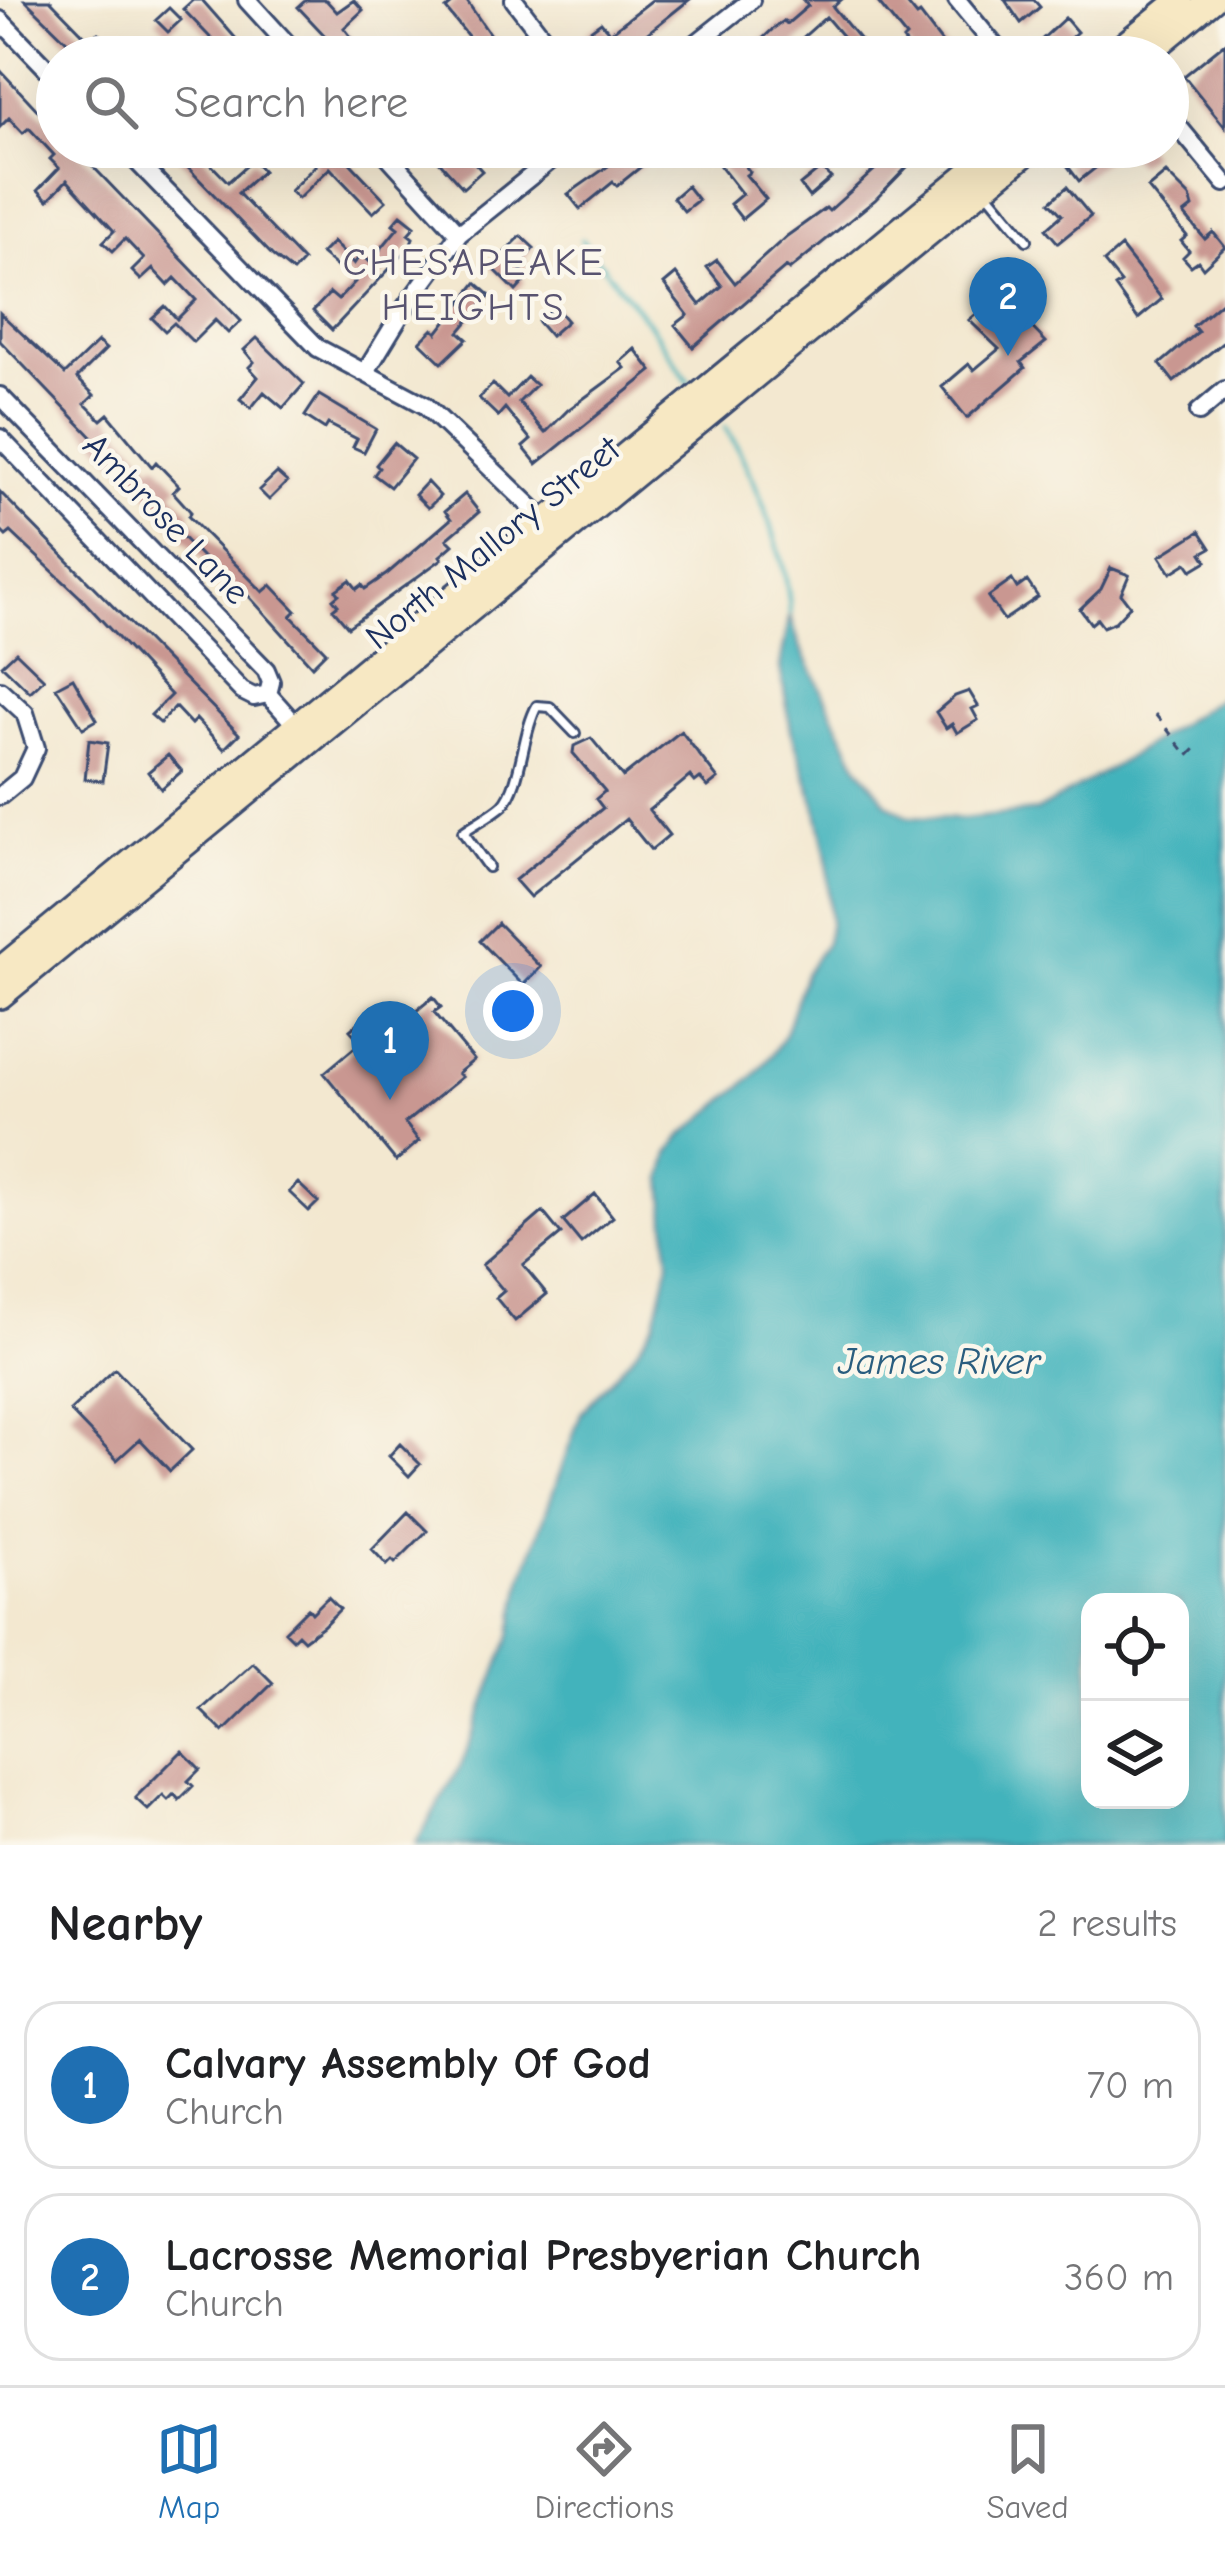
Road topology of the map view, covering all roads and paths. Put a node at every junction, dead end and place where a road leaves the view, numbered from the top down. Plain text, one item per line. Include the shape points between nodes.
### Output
1 (247, 0) edge
2 (514, 0) edge
3 (751, 0) edge
4 (957, 0) edge
5 (1180, 0) edge
6 (1213, 0) edge
7 (0, 20) edge
8 (280, 36) edge
9 (542, 36) edge
10 (706, 36) edge
11 (987, 36) edge
12 (1136, 36) edge
13 (1169, 36) edge
14 (36, 57) edge
15 (1189, 139) edge
16 (143, 168) edge
17 (399, 168) edge
18 (541, 168) edge
19 (986, 168) edge
20 (998, 168) edge
21 (978, 180) junction
22 (1225, 183) edge
23 (459, 234) junction
24 (1027, 240) dead end
25 (365, 373) junction
26 (1225, 390) edge
27 (0, 396) edge
28 (1199, 412) dead end
29 (0, 438) edge
30 (553, 528) junction
31 (181, 583) junction
32 (160, 604) junction
33 (0, 690) edge
34 (268, 694) junction
35 (1155, 714) dead end
36 (303, 733) junction
37 (575, 734) dead end
38 (1196, 748) dead end
39 (0, 796) edge
40 (488, 867) dead end
41 (0, 970) edge
42 (0, 996) edge

1 - 8 street
2 - 9 street
3 - 10 street
4 - 11 street
5 - 12 main road
6 - 13 main road
7 - 14 street
15 - 22 street
16 - 25 street via 318,348
17 - 23 street
18 - 23 street
19 - 21 main road, North Mallory Street
20 - 21 main road, North Mallory Street
21 - 24 lane
21 - 30 main road, North Mallory Street
23 - 25 street
25 - 30 street via 425,405
26 - 28 street
27 - 31 street, Ambrose Lane
29 - 32 street, Ambrose Lane
30 - 36 main road, North Mallory Street
31 - 32 lane
31 - 34 street, Ambrose Lane via 266,670
32 - 34 street, Ambrose Lane via 242,691
33 - 39 street via 25,713 36,748 22,778
34 - 36 street, Ambrose Lane
35 - 38 path via 1188,755
36 - 41 main road, North Mallory Street
36 - 42 main road, North Mallory Street
37 - 40 lane via 550,706 537,706 509,795 463,832

